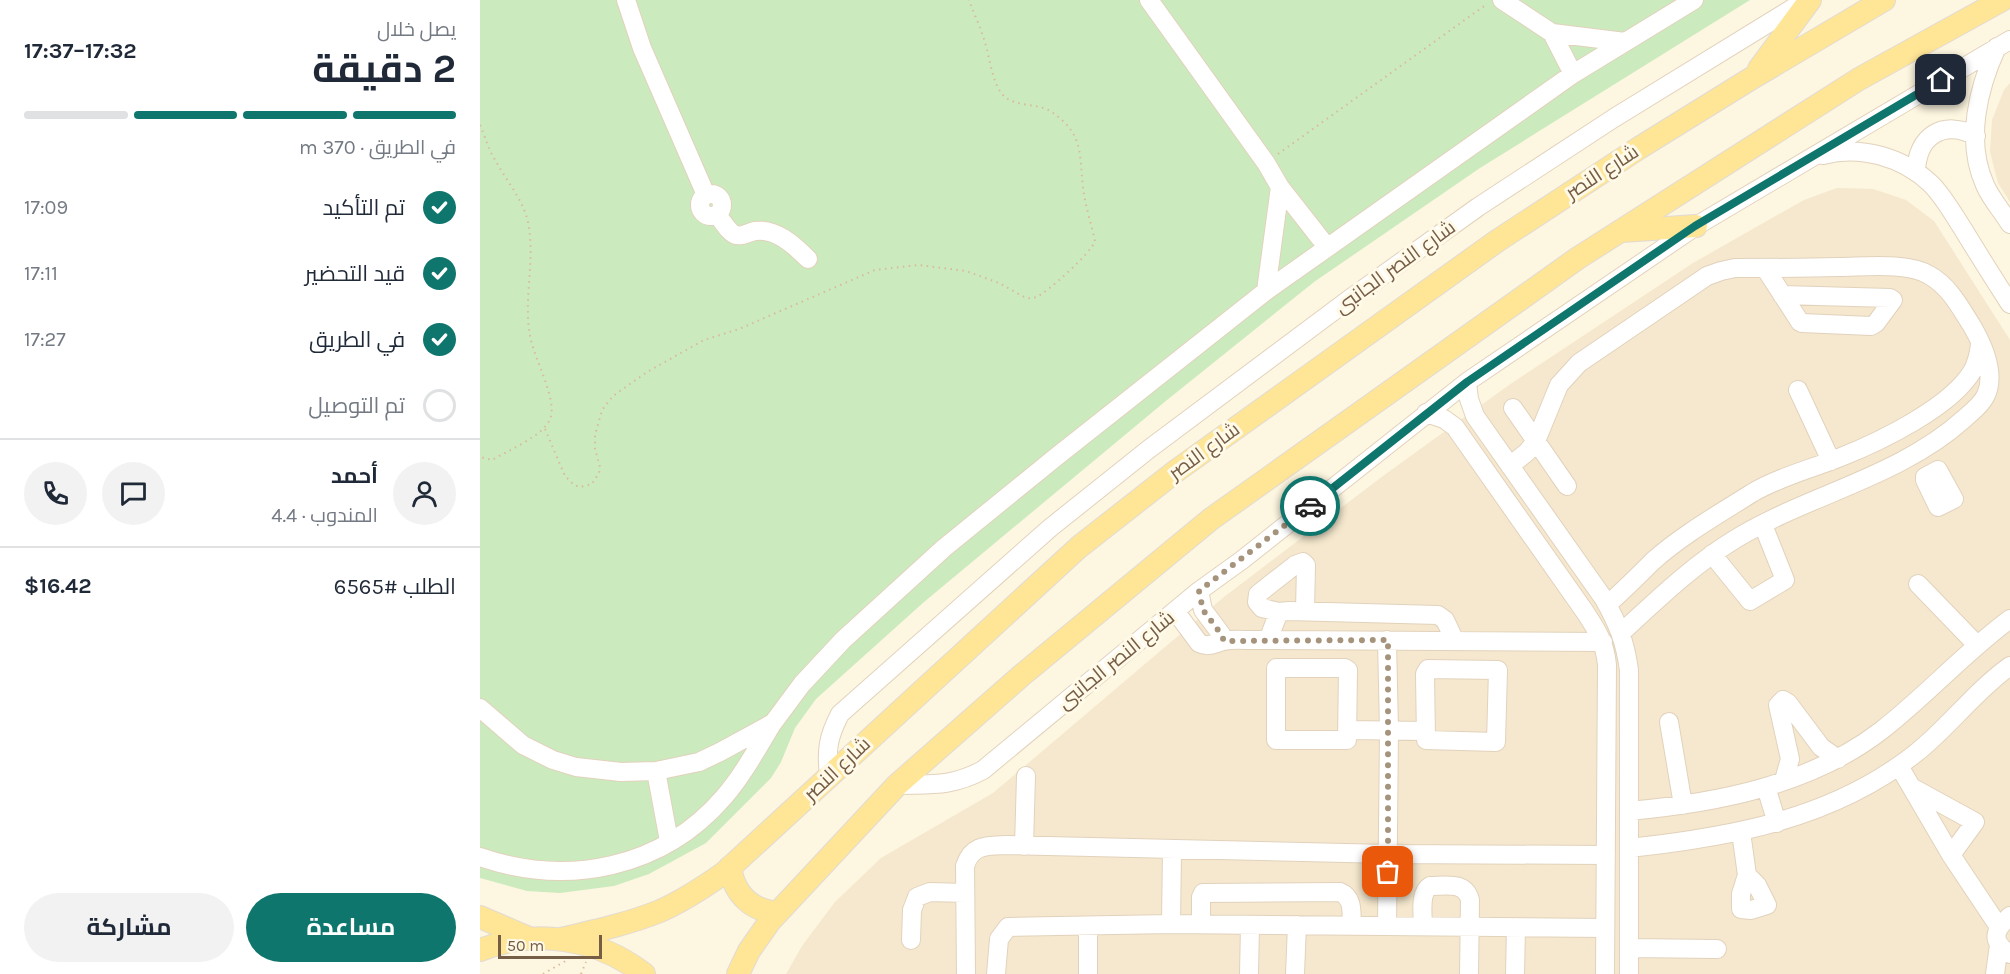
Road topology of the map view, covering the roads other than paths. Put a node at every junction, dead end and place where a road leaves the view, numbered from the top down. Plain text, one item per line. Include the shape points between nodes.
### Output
1 (626, 0) edge
2 (1149, 0) edge
3 (1502, 0) edge
4 (1694, 0) edge
5 (1808, 0) edge
6 (1884, 0) edge
7 (2002, 0) edge
8 (1552, 33) junction
9 (1625, 42) junction
10 (2004, 43) edge
11 (1573, 74) junction
12 (1752, 78) junction
13 (1976, 136) junction
14 (1810, 159) junction
15 (1916, 172) junction
16 (1280, 187) junction
17 (2010, 224) edge
18 (1695, 226) junction
19 (1620, 231) junction
20 (1327, 247) junction
21 (808, 259) dead end
22 (1891, 267) junction
23 (1765, 268) junction
24 (1266, 291) junction
25 (1782, 295) junction
26 (1875, 297) junction
27 (2010, 304) edge
28 (1980, 344) junction
29 (1966, 380) junction
30 (1467, 382) junction
31 (1798, 390) dead end
32 (1986, 395) junction
33 (1513, 408) dead end
34 (1426, 413) junction
35 (1536, 441) junction
36 (1919, 451) junction
37 (1505, 460) junction
38 (1831, 461) junction
39 (1483, 466) junction
40 (1931, 474) dead end
41 (1786, 477) junction
42 (1567, 486) dead end
43 (1799, 507) junction
44 (1763, 525) junction
45 (1712, 554) junction
46 (1918, 584) dead end
47 (1199, 591) junction
48 (1607, 605) junction
49 (1305, 611) junction
50 (1176, 612) junction
51 (1279, 612) junction
52 (2010, 619) edge
53 (1622, 633) junction
54 (1272, 640) junction
55 (1388, 640) junction
56 (1224, 641) junction
57 (1455, 641) junction
58 (1499, 641) junction
59 (1603, 642) junction
60 (1977, 645) junction
61 (2010, 666) edge
62 (1276, 668) junction
63 (1498, 670) junction
64 (480, 708) edge
65 (1669, 722) dead end
66 (773, 723) junction
67 (1348, 730) junction
68 (1389, 731) junction
69 (1425, 731) junction
70 (1838, 759) junction
71 (1899, 766) junction
72 (656, 771) junction
73 (829, 776) junction
74 (1026, 776) dead end
75 (1784, 780) junction
76 (897, 785) junction
77 (1766, 787) junction
78 (1912, 788) junction
79 (1683, 805) junction
80 (1629, 811) junction
81 (1778, 823) junction
82 (1741, 832) junction
83 (669, 841) junction
84 (1024, 846) junction
85 (1629, 848) junction
86 (1172, 850) junction
87 (1388, 854) junction
88 (1606, 855) junction
89 (1951, 855) junction
90 (480, 856) edge
91 (730, 867) junction
92 (1747, 875) dead end
93 (965, 893) junction
94 (777, 913) junction
95 (480, 917) edge
96 (1171, 924) junction
97 (1201, 924) junction
98 (1250, 925) junction
99 (1297, 925) junction
100 (1088, 926) junction
101 (1352, 926) junction
102 (1387, 926) junction
103 (1423, 926) junction
104 (1470, 926) junction
105 (1516, 927) junction
106 (1605, 928) junction
107 (2006, 930) edge
108 (529, 938) junction
109 (561, 939) junction
110 (911, 940) dead end
111 (1629, 948) junction
112 (1716, 949) dead end
113 (480, 950) edge
114 (644, 974) edge
115 (738, 974) edge
116 (966, 974) edge
117 (996, 974) edge
118 (1088, 974) edge
119 (1249, 974) edge
120 (1295, 974) edge
121 (1469, 974) edge
122 (1515, 974) edge
123 (1605, 974) edge
124 (1629, 974) edge
125 (1995, 974) edge

1 - 21 street via 642,48 706,195 700,209 705,215 717,214 734,235 768,231
2 - 16 street
3 - 8 street
4 - 9 street
5 - 12 main road
5 - 73 street, شارع النصر الجانبى via 1614,118 1478,207 1351,298 1050,528 840,714 830,733 826,754
6 - 12 main road, شارع النصر
7 - 19 main road via 1859,79
8 - 9 street
8 - 11 street
9 - 11 street
10 - 13 street via 1988,68 1981,90
10 - 14 street, شارع النصر الجانبى
11 - 20 street
12 - 73 main road, شارع النصر via 1497,241 1176,471 1079,547
13 - 15 street via 1952,129 1934,135 1920,148
13 - 17 street via 1985,185
14 - 15 street via 1854,151 1897,161
14 - 18 street, شارع النصر الجانبى
15 - 27 street via 1942,198
16 - 20 street
16 - 24 street
18 - 19 main road
18 - 30 street, شارع النصر الجانبى
19 - 76 main road via 1211,519 1022,675
20 - 24 street
22 - 23 street
22 - 26 street
22 - 28 street via 1927,273 1939,282 1953,295
23 - 25 street
23 - 35 street via 1720,270 1707,276 1579,363 1559,385
24 - 66 street via 944,549 843,640
25 - 26 street
25 - 26 street via 1802,324 1871,326 1893,300
28 - 29 street
28 - 32 street via 1989,370
29 - 32 street via 1981,381
29 - 38 street via 1903,427
30 - 34 street, شارع النصر الجانبى
30 - 37 street via 1474,416
31 - 38 street
32 - 36 street via 1956,427
33 - 35 street
34 - 39 street via 1455,428
34 - 47 street, شارع النصر الجانبى
35 - 37 street via 1527,452
35 - 42 street
36 - 40 street
36 - 43 street
37 - 39 street
37 - 48 street
38 - 41 street
39 - 59 street
41 - 43 street
41 - 48 street via 1754,492 1673,546
43 - 44 street
44 - 45 street
44 - 45 street via 1785,580 1750,601
45 - 53 street
46 - 60 street
47 - 50 street, شارع النصر الجانبى
47 - 56 street via 1203,610
48 - 53 street
49 - 51 street
49 - 51 street via 1303,562 1258,594 1257,602 1262,608
49 - 57 street via 1438,615 1445,620
50 - 56 street via 1203,646
50 - 76 street, شارع النصر الجانبى via 983,770 944,784
51 - 54 street
52 - 60 street
53 - 80 street via 1629,670
54 - 55 street
54 - 56 street
54 - 62 street
55 - 57 street
55 - 68 street
57 - 58 street
58 - 59 street
58 - 63 street
59 - 88 street via 1607,665
60 - 70 street via 1883,729
61 - 71 street
62 - 67 street via 1348,670
62 - 67 street via 1276,740 1347,740
63 - 69 street via 1428,669
63 - 69 street via 1496,742 1429,742
64 - 72 street via 523,745 553,760 598,770
65 - 79 street
66 - 72 street via 699,762
66 - 83 street via 724,797
67 - 68 street
68 - 69 street
68 - 87 street
70 - 75 street
70 - 75 street via 1821,747 1783,700 1778,705 1790,759
71 - 78 street
71 - 81 street via 1839,799
72 - 83 street
73 - 91 main road, شارع النصر
74 - 84 street
75 - 77 street
76 - 94 main road
77 - 79 street
77 - 81 street
78 - 89 street
78 - 89 street via 1975,822
79 - 80 street
80 - 85 street
81 - 82 street
82 - 85 street
82 - 92 street
83 - 90 street via 625,863 567,872 531,871
84 - 86 street
84 - 93 street via 991,846 968,856
85 - 111 street
86 - 87 street
86 - 96 street
87 - 88 street
87 - 102 street
88 - 106 street
89 - 107 street
91 - 94 main road via 734,885 745,900 759,909
91 - 109 main road, شارع النصر via 662,910 628,923
93 - 110 street via 930,892 917,897 912,910
93 - 116 street
94 - 115 main road via 749,951
95 - 108 main road
96 - 97 street
96 - 100 street
97 - 98 street
97 - 101 street via 1203,893 1340,892 1350,900
98 - 99 street
98 - 119 street
99 - 101 street
99 - 120 street
100 - 117 street via 1008,927 999,939
100 - 118 street
101 - 102 street
102 - 103 street
103 - 104 street
103 - 104 street via 1425,888 1430,886 1462,887 1468,891
104 - 105 street
104 - 121 street
105 - 106 street
105 - 122 street
106 - 123 street
107 - 125 street
108 - 109 main road
108 - 113 main road
109 - 114 main road via 594,946 629,962
111 - 112 street
111 - 124 street

